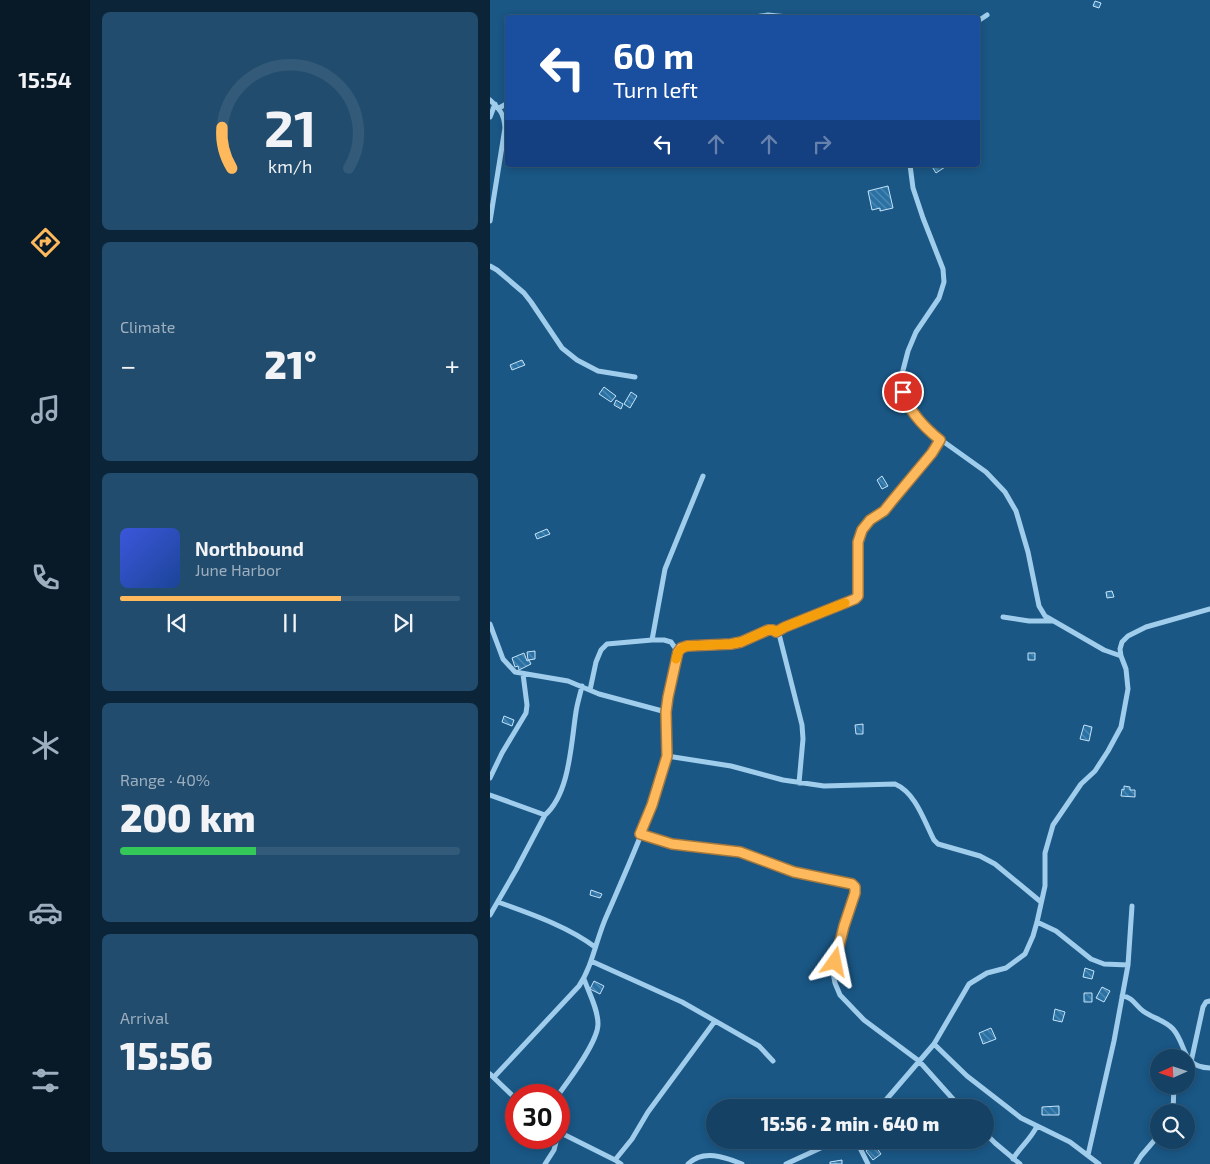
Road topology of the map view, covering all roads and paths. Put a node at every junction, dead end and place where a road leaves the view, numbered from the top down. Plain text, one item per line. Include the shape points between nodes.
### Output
1 (987, 15) dead end
2 (980, 20) edge
3 (490, 100) edge
4 (505, 104) edge
5 (497, 106) junction
6 (490, 117) edge
7 (910, 167) edge
8 (490, 221) edge
9 (490, 266) edge
10 (635, 377) dead end
11 (940, 440) junction
12 (703, 476) dead end
13 (1210, 609) edge
14 (1003, 617) dead end
15 (1052, 621) junction
16 (490, 624) edge
17 (776, 632) junction
18 (652, 640) junction
19 (678, 652) junction
20 (1121, 656) junction
21 (523, 674) junction
22 (582, 686) junction
23 (590, 690) junction
24 (666, 712) junction
25 (667, 756) junction
26 (490, 778) edge
27 (800, 783) junction
28 (490, 795) edge
29 (545, 815) junction
30 (640, 834) junction
31 (498, 902) junction
32 (1041, 902) junction
33 (1132, 906) dead end
34 (490, 915) edge
35 (1037, 922) junction
36 (595, 947) junction
37 (591, 962) junction
38 (1128, 964) junction
39 (584, 979) junction
40 (1122, 996) junction
41 (1210, 1001) edge
42 (716, 1021) junction
43 (934, 1044) junction
44 (1183, 1049) edge
45 (1193, 1049) edge
46 (773, 1061) dead end
47 (919, 1061) junction
48 (1195, 1064) edge
49 (1210, 1068) edge
50 (492, 1076) edge
51 (565, 1084) edge
52 (505, 1088) edge
53 (887, 1099) edge
54 (953, 1099) edge
55 (1037, 1126) junction
56 (570, 1138) edge
57 (994, 1141) edge
58 (1150, 1146) edge
59 (554, 1149) edge
60 (818, 1149) edge
61 (860, 1149) edge
62 (1088, 1155) junction
63 (1013, 1159) junction
64 (615, 1160) junction
65 (545, 1164) edge
66 (620, 1164) edge
67 (688, 1164) edge
68 (742, 1164) edge
69 (786, 1164) edge
70 (868, 1164) edge
71 (1020, 1164) edge
72 (1099, 1164) edge
73 (1136, 1164) edge

1 - 2 street
3 - 5 street
4 - 5 street
5 - 6 street
5 - 8 street via 505,118 505,128
7 - 11 street via 913,188 943,269 944,282 939,298 916,332 908,351 902,385 905,399
9 - 10 street via 524,294 562,348 577,360 598,372
11 - 15 street via 986,472 1005,492 1016,511 1028,552 1038,606
11 - 17 street via 884,511 862,530 858,542 858,596
12 - 18 street via 664,569
13 - 20 street via 1146,627 1128,636 1122,642
14 - 15 street
15 - 20 street
16 - 21 street via 508,667
17 - 19 street via 768,630 731,644 687,646
17 - 27 street via 802,725
18 - 19 street via 671,642
18 - 23 street via 607,644 596,662
19 - 24 street
20 - 32 street via 1128,678 1121,727 1095,771 1081,784 1053,825 1045,853 1045,886
21 - 22 street
21 - 26 street via 526,713
22 - 23 street
22 - 29 street via 567,767 555,802
23 - 24 street
24 - 25 street
25 - 27 street via 731,766
25 - 30 street
27 - 32 street via 824,786 895,784 912,798 938,844 996,864
28 - 29 street
29 - 31 street
30 - 36 street
30 - 47 street via 672,844 740,852 794,872 852,884 855,893 837,951 833,973 835,983 840,995 864,1020
31 - 34 street
31 - 36 street via 562,927
32 - 35 street
33 - 38 street
35 - 38 street via 1056,931 1091,959 1104,964
35 - 43 street via 1025,954 1006,968 987,973 969,984
36 - 37 street
37 - 39 street
37 - 42 street via 682,1002
38 - 40 street
39 - 50 street
39 - 51 street via 598,1017 598,1030
40 - 44 street via 1130,998 1142,1010 1173,1029
40 - 62 street
41 - 45 street via 1203,1007
42 - 46 street via 759,1046
42 - 64 street
43 - 47 street
43 - 55 street via 1007,1108
47 - 53 street
47 - 54 street
48 - 49 street
50 - 52 street
55 - 62 street via 1058,1135
55 - 63 street
56 - 64 street
57 - 63 street
58 - 73 street
59 - 65 street
60 - 69 street
61 - 70 street
62 - 72 street
63 - 71 street
64 - 66 street
67 - 68 street via 694,1158 711,1156

